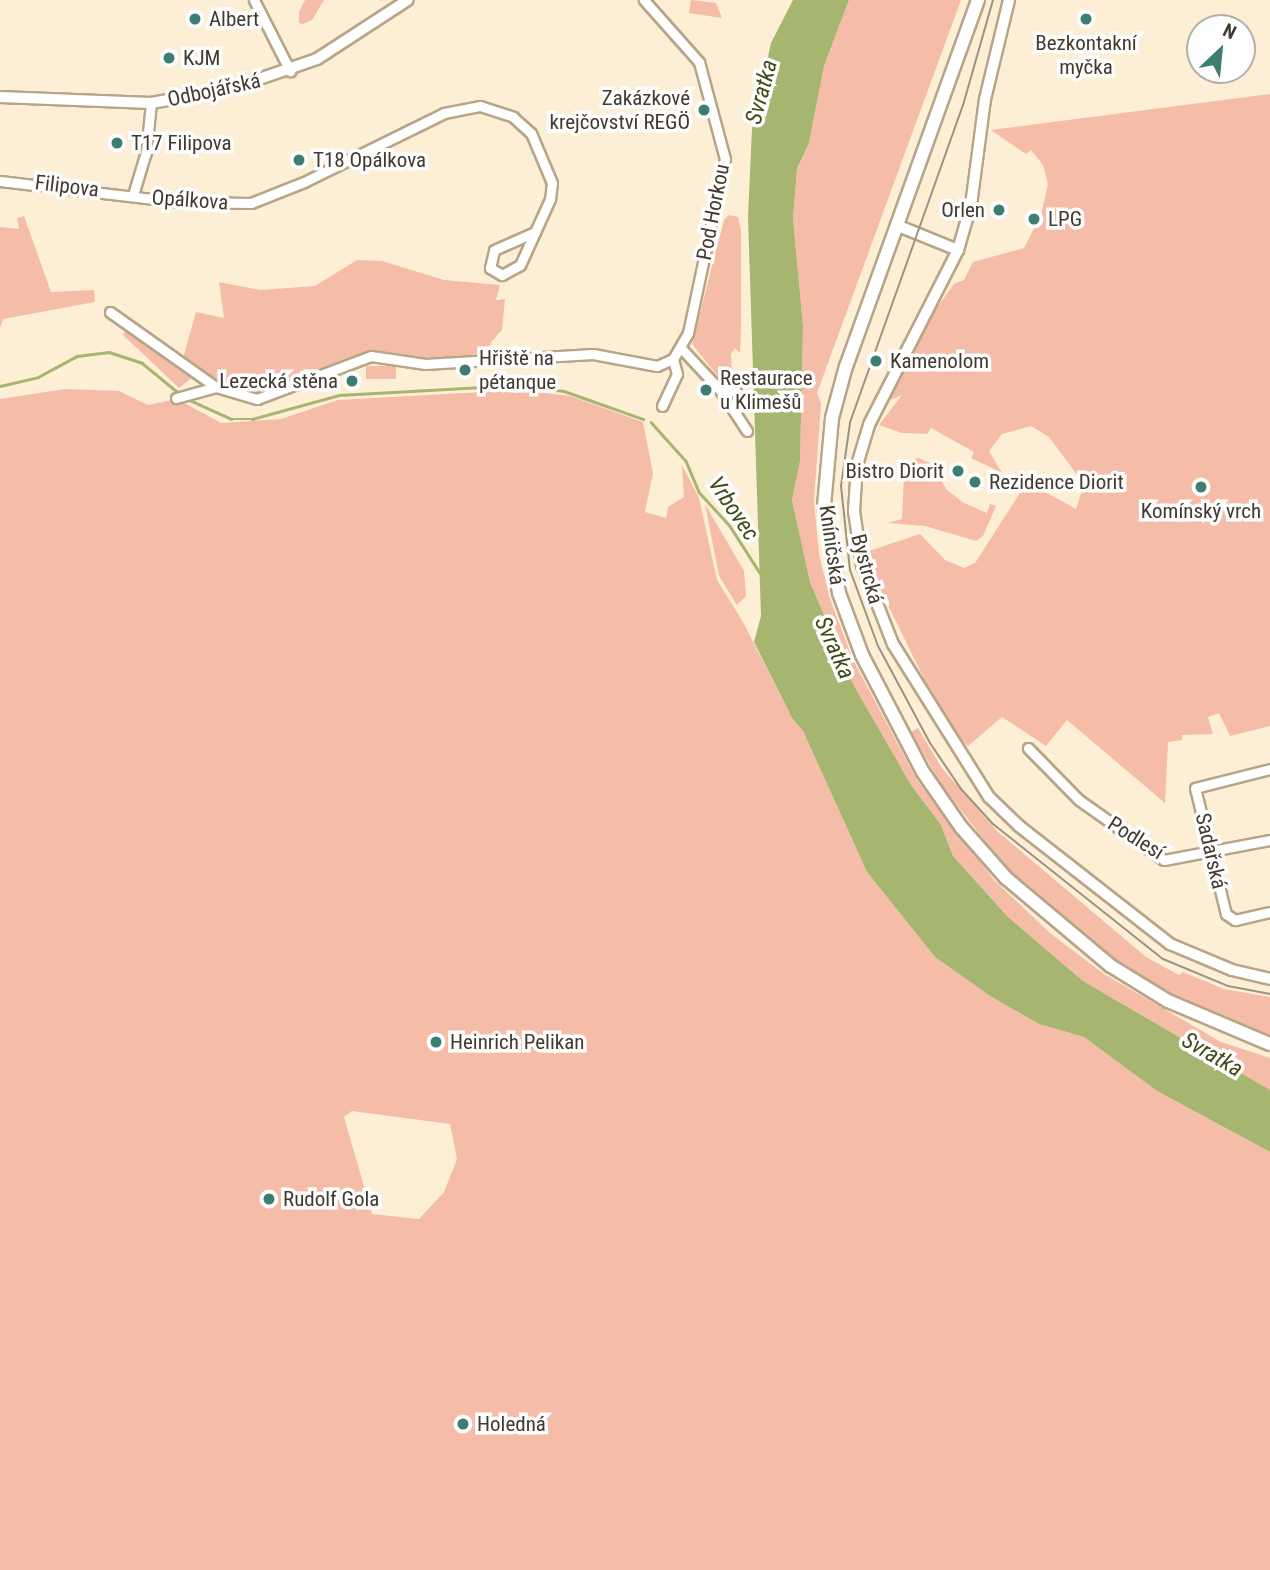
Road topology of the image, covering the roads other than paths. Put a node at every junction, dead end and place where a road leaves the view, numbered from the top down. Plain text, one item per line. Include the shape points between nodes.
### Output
1 (254, 0) edge
2 (408, 0) edge
3 (644, 0) edge
4 (978, 0) edge
5 (1009, 0) edge
6 (290, 71) junction
7 (0, 97) edge
8 (151, 103) junction
9 (0, 181) edge
10 (133, 195) junction
11 (896, 225) junction
12 (535, 232) junction
13 (958, 250) junction
14 (110, 312) dead end
15 (681, 348) junction
16 (673, 359) junction
17 (216, 387) junction
18 (720, 390) junction
19 (736, 391) dead end
20 (176, 398) dead end
21 (662, 406) dead end
22 (747, 431) dead end
23 (1028, 748) dead end
24 (1270, 769) edge
25 (1270, 840) edge
26 (1211, 853) junction
27 (1270, 912) edge
28 (1270, 979) edge
29 (1270, 1044) edge

1 - 6 street
2 - 6 street, Odbojářská via 317,59
3 - 15 street, Pod Horkou via 699,62 725,159
4 - 11 main road, Kníničská
5 - 13 street, Bystrcká via 985,99 971,205
6 - 8 street, Odbojářská via 230,89
7 - 8 street, Odbojářská
8 - 10 street via 146,152
9 - 10 street, Filipova
10 - 12 street, Opálkova via 216,205 251,203 314,178 444,113 481,106 513,117 538,142 552,183
11 - 13 street
11 - 29 main road, Kníničská via 846,366 825,463 829,550 862,655 923,772 961,827 1006,878 1111,966 1168,1002
12 - 12 street, Opálkova via 494,250 490,268 502,275 512,273
13 - 28 street, Bystrcká via 869,425 857,465 856,530 875,605 956,751 989,797 1019,826 1170,944 1222,967
14 - 17 street
15 - 16 street, Pod Horkou
15 - 18 street
16 - 17 street via 657,366 593,354 425,364 371,356 257,399
16 - 21 street, Pod Horkou via 677,374
17 - 20 street
18 - 19 street
18 - 22 street
23 - 26 street, Podlesí via 1079,800 1156,855 1167,860
24 - 26 street, Sadařská via 1195,788
25 - 26 street, Podlesí
26 - 27 street, Sadařská via 1226,914 1235,920

